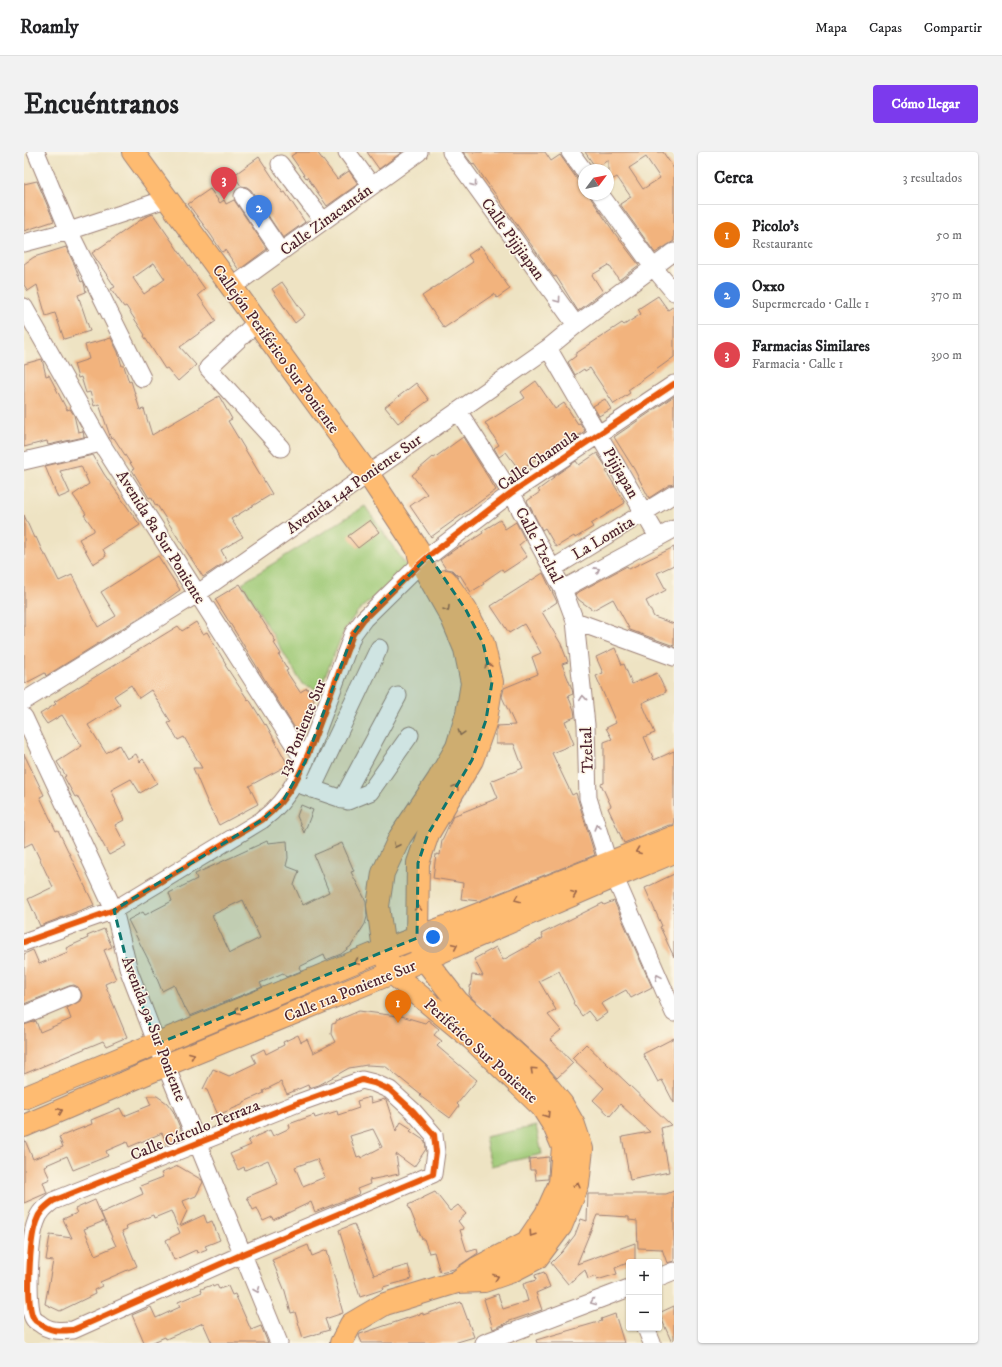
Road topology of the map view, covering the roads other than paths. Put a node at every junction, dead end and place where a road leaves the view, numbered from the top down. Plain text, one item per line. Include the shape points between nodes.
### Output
1 (36, 152) edge
2 (132, 152) edge
3 (347, 152) edge
4 (419, 152) edge
5 (451, 152) edge
6 (570, 152) edge
7 (280, 164) dead end
8 (579, 164) edge
9 (372, 186) junction
10 (242, 196) dead end
11 (166, 199) junction
12 (604, 200) edge
13 (323, 222) junction
14 (69, 231) junction
15 (24, 243) edge
16 (281, 252) junction
17 (674, 252) edge
18 (653, 267) junction
19 (232, 287) junction
20 (674, 292) edge
21 (24, 307) edge
22 (257, 322) junction
23 (576, 325) junction
24 (548, 348) junction
25 (142, 378) dead end
26 (674, 384) edge
27 (458, 411) junction
28 (598, 434) junction
29 (101, 443) junction
30 (282, 448) dead end
31 (24, 461) edge
32 (368, 474) junction
33 (511, 493) junction
34 (674, 494) edge
35 (644, 513) junction
36 (674, 529) edge
37 (658, 537) junction
38 (422, 556) junction
39 (552, 569) junction
40 (562, 589) junction
41 (197, 594) junction
42 (575, 621) junction
43 (378, 648) dead end
44 (674, 657) edge
45 (398, 696) dead end
46 (24, 701) edge
47 (24, 717) edge
48 (410, 735) dead end
49 (305, 762) junction
50 (295, 784) junction
51 (312, 789) junction
52 (342, 800) junction
53 (674, 837) edge
54 (674, 852) edge
55 (610, 870) junction
56 (114, 910) junction
57 (417, 938) junction
58 (24, 942) edge
59 (384, 950) junction
60 (425, 960) junction
61 (392, 973) junction
62 (72, 995) dead end
63 (674, 1013) edge
64 (24, 1015) edge
65 (157, 1044) junction
66 (166, 1065) junction
67 (24, 1098) edge
68 (24, 1126) edge
69 (198, 1143) junction
70 (243, 1254) junction
71 (674, 1271) edge
72 (662, 1276) edge
73 (457, 1282) junction
74 (626, 1289) edge
75 (647, 1331) edge
76 (279, 1343) edge
77 (341, 1343) edge
78 (484, 1343) edge
79 (652, 1343) edge

1 - 14 street
2 - 11 main road, Callejón Periférico Sur Poniente
3 - 9 street
4 - 9 street, Calle Zinacantán
5 -> 23 street, Calle Pijijiapan
6 - 8 street
7 - 13 street
9 - 13 street, Calle Zinacantán
10 - 16 street
11 - 14 street
11 - 19 main road, Callejón Periférico Sur Poniente
12 - 18 street
13 - 16 street, Calle Zinacantán
14 - 15 street
14 - 25 street
16 - 19 street, Calle Zinacantán
17 - 18 street, Avenida 14a Poniente Sur
18 - 20 street
18 - 23 street, Avenida 14a Poniente Sur
19 - 22 main road, Callejón Periférico Sur Poniente
21 - 29 street, Avenida 8a Sur Poniente
22 - 30 street via 208,368
22 - 32 main road, Callejón Periférico Sur Poniente
23 - 24 street, Avenida 14a Poniente Sur
24 - 27 street, Avenida 14a Poniente Sur
24 - 28 street, Pijijapan
26 - 28 street, Calle Chamula
27 - 32 street, Avenida 14a Poniente Sur
27 - 33 street, Calle Tzeltal
28 - 33 street, Calle Chamula
28 - 35 street, Pijijapan
29 - 31 street
29 - 41 street, Avenida 8a Sur Poniente
32 - 38 main road, Callejón Periférico Sur Poniente
32 - 41 street, Avenida 14a Poniente Sur
33 - 38 street, Calle Chamula
33 - 39 street, Calle Tzeltal
34 - 35 street, La Lomita
35 - 37 street, Pijijapan
35 - 39 street, La Lomita
36 - 37 street, La Lomita
40 -> 37 street, La Lomita
38 - 49 street, 13a Poniente Sur via 353,634
57 -> 38 main road, Callejón Periférico Sur Poniente via 418,864 428,834 472,760 486,720 492,682 483,643 466,610
38 -> 59 main road via 465,649 472,683 467,714 457,747 400,837 383,873 378,906
39 - 40 street, Calle Tzeltal
40 - 42 street, Calle Tzeltal
41 - 46 street, Avenida 14a Poniente Sur
41 - 49 street, Avenida 8a Sur Poniente
42 - 44 street
55 -> 42 street, Tzeltal via 588,798 586,725
43 - 51 street
45 - 52 street
47 - 56 street, Avenida 9a Sur Poniente
48 - 52 street via 370,792 348,802
49 - 50 street, 13a Poniente Sur
50 - 51 street
50 - 56 street, 13a Poniente Sur via 274,812
51 - 52 street
53 -> 55 main road, Calle 11a Poniente Sur
54 - 55 main road, Calle 11a Poniente Sur
55 -> 57 main road, Calle 11a Poniente Sur
60 -> 55 main road, Calle 11a Poniente Sur
63 -> 55 street, Tzeltal
56 - 58 street, 13a Poniente Sur
56 - 65 street, Avenida 9a Sur Poniente via 129,971
57 - 59 main road, Calle 11a Poniente Sur
57 - 60 main road, Callejón Periférico Sur Poniente
59 - 61 main road
59 -> 65 main road, Calle 11a Poniente Sur
60 - 61 main road, Calle 11a Poniente Sur
73 -> 60 main road, Periférico Sur Poniente via 484,1281 510,1272 537,1258 561,1226 578,1185 582,1149 574,1125 562,1104 537,1073 458,1002
66 -> 61 main road, Calle 11a Poniente Sur
61 -> 73 main road, Periférico Sur Poniente via 472,1039 542,1107 563,1147 560,1183 546,1214 527,1242 477,1268
62 - 64 street
65 - 66 street, Avenida 9a Sur Poniente
65 - 67 main road, Calle 11a Poniente Sur
68 -> 66 main road, Calle 11a Poniente Sur
66 - 69 street, Avenida 9a Sur Poniente
69 - 70 street, Avenida 9a Sur Poniente
69 - 70 street, Calle Círculo Terraza via 53,1201 42,1210 36,1223 31,1257 29,1299 34,1319 46,1328 57,1331 73,1330
69 - 70 street, Calle Círculo Terraza via 362,1080 390,1090 413,1111 434,1136 436,1152 433,1174
70 -> 76 street, Avenida 9a Sur Poniente
71 - 72 street
73 - 77 main road via 385,1304 351,1324
74 -> 78 street
75 - 79 street

